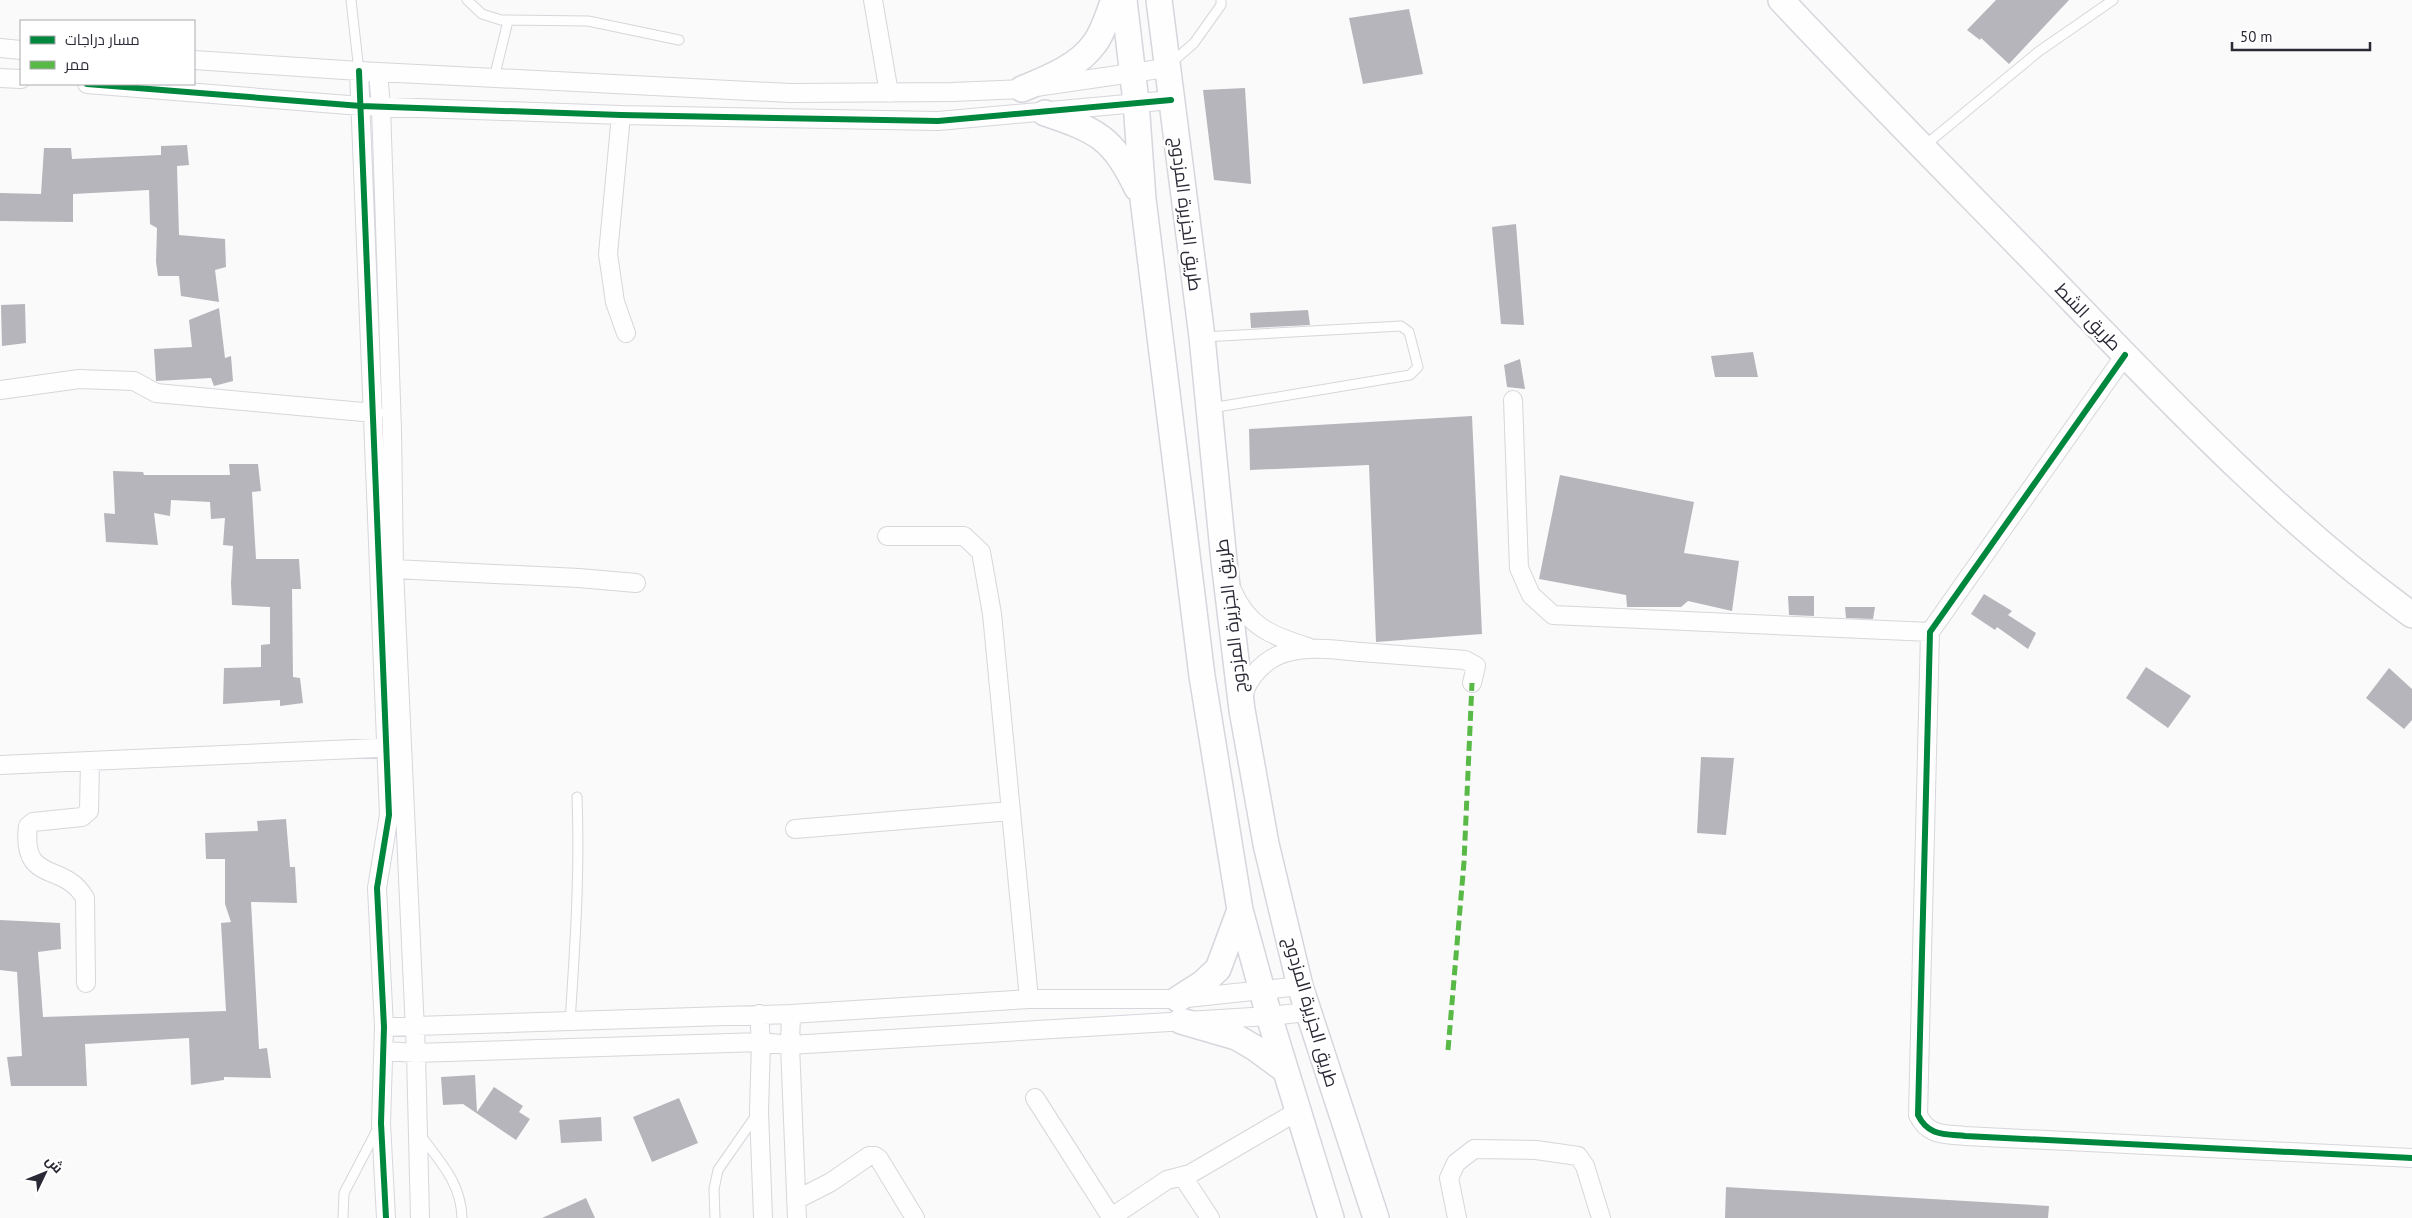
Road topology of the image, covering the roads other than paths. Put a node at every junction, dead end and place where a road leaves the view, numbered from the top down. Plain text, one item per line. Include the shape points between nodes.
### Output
1 (352, 0) edge
2 (468, 0) edge
3 (873, 0) edge
4 (1114, 0) edge
5 (1124, 0) edge
6 (1159, 0) edge
7 (1221, 0) edge
8 (1781, 0) edge
9 (2114, 0) edge
10 (508, 20) junction
11 (679, 40) dead end
12 (0, 48) edge
13 (20, 50) edge
14 (195, 60) edge
15 (1166, 68) junction
16 (359, 71) junction
17 (378, 72) junction
18 (1132, 72) junction
19 (0, 78) edge
20 (494, 78) junction
21 (20, 79) edge
22 (99, 85) edge
23 (1022, 89) junction
24 (889, 93) junction
25 (1171, 100) junction
26 (1136, 102) junction
27 (361, 106) junction
28 (381, 107) junction
29 (1045, 113) junction
30 (621, 115) junction
31 (1923, 147) junction
32 (1142, 199) junction
33 (626, 333) dead end
34 (1202, 337) junction
35 (2125, 355) junction
36 (0, 390) edge
37 (1513, 400) dead end
38 (1208, 408) junction
39 (374, 413) junction
40 (887, 536) dead end
41 (1224, 561) junction
42 (394, 569) junction
43 (636, 583) dead end
44 (2412, 615) edge
45 (1930, 632) junction
46 (1313, 649) junction
47 (1472, 683) dead end
48 (1242, 710) junction
49 (395, 747) junction
50 (90, 761) junction
51 (0, 766) edge
52 (577, 797) dead end
53 (1010, 811) junction
54 (795, 829) dead end
55 (1240, 910) junction
56 (86, 983) dead end
57 (1300, 986) junction
58 (1262, 990) junction
59 (1030, 999) junction
60 (1179, 1010) junction
61 (1308, 1012) junction
62 (759, 1014) junction
63 (791, 1014) junction
64 (1269, 1016) junction
65 (570, 1022) junction
66 (384, 1027) junction
67 (415, 1028) junction
68 (761, 1042) junction
69 (790, 1045) junction
70 (384, 1051) junction
71 (416, 1053) junction
72 (1285, 1070) junction
73 (1036, 1098) dead end
74 (759, 1112) junction
75 (1298, 1112) junction
76 (381, 1123) junction
77 (416, 1130) junction
78 (2412, 1158) edge
79 (1182, 1177) junction
80 (796, 1200) junction
81 (343, 1218) edge
82 (386, 1218) edge
83 (420, 1218) edge
84 (462, 1218) edge
85 (715, 1218) edge
86 (763, 1218) edge
87 (797, 1218) edge
88 (915, 1218) edge
89 (1111, 1218) edge
90 (1210, 1218) edge
91 (1331, 1218) edge
92 (1376, 1218) edge
93 (1457, 1218) edge
94 (1600, 1218) edge

1 - 16 lane
2 - 10 lane via 488,17
3 - 24 street
4 - 23 main road via 1095,44 1056,75
5 - 18 main road, طريق الجزيرة المزدوج
6 - 15 main road, طريق الجزيرة المزدوج
7 - 15 lane via 1221,5 1194,43
8 - 31 main road, طريق الشط
9 - 31 lane via 2038,52
10 - 11 lane via 588,21
10 - 20 lane
12 - 13 street
14 - 16 street
15 - 18 street
15 - 25 main road, طريق الجزيرة المزدوج
16 - 17 street
16 - 27 street
17 - 20 street
17 - 28 street
18 - 23 street
18 - 26 main road, طريق الجزيرة المزدوج
19 - 21 street
20 - 24 street via 790,93
22 - 27 street
23 - 24 street
25 - 26 street
25 - 34 main road, طريق الجزيرة المزدوج
26 - 29 street
26 - 32 main road, طريق الجزيرة المزدوج
27 - 28 street
27 - 39 street
28 - 30 street
28 - 42 street
29 - 30 street via 938,121
29 - 32 main road via 1096,132 1113,146
30 - 33 street via 608,254 615,302
31 - 35 main road, طريق الشط
32 - 55 main road, طريق الجزيرة المزدوج via 1202,676
34 - 38 main road, طريق الجزيرة المزدوج
34 - 38 lane via 1401,326 1409,332 1418,367 1410,375
35 - 44 main road, طريق الشط via 2295,520
35 - 45 street
36 - 39 street via 79,379 134,381 156,392
37 - 45 street via 1519,568 1531,595 1553,615
38 - 41 main road, طريق الجزيرة المزدوج
39 - 49 street
40 - 53 street via 964,536 981,552 992,614
41 - 46 street via 1239,605 1251,619 1279,638
41 - 48 main road, طريق الجزيرة المزدوج
42 - 43 street
42 - 49 street
45 - 78 street via 1918,1115 1923,1126 1930,1131 1964,1136
46 - 47 street via 1465,660 1476,666
46 - 48 street via 1287,652 1268,662 1244,691
48 - 57 main road, طريق الجزيرة المزدوج via 1266,844
49 - 50 street
49 - 66 street via 389,815 377,888
49 - 67 street
50 - 51 street
50 - 56 street via 89,811 82,817 33,822 28,826 26,844 31,859 38,867 71,881 86,898
52 - 65 lane via 578,908
53 - 54 street
53 - 59 street
55 - 58 main road, طريق الجزيرة المزدوج
55 - 60 main road via 1218,968
57 - 58 street
57 - 61 main road, طريق الجزيرة المزدوج
58 - 60 street
58 - 64 main road, طريق الجزيرة المزدوج
59 - 60 street
59 - 63 street
60 - 64 street
60 - 69 street
60 - 72 main road via 1256,1048
61 - 64 street
61 - 92 main road, طريق الجزيرة المزدوج
62 - 63 street
62 - 65 street
62 - 68 street
63 - 69 street
64 - 72 main road, طريق الجزيرة المزدوج
65 - 67 street
66 - 67 street
66 - 70 street
67 - 71 street
68 - 69 street
68 - 71 street
68 - 74 street
69 - 80 street
70 - 71 street
70 - 76 street
71 - 77 street
72 - 75 main road, طريق الجزيرة المزدوج
73 - 89 street
74 - 85 lane via 718,1170 714,1189
74 - 86 street
75 - 79 street
75 - 91 main road, طريق الجزيرة المزدوج
76 - 81 lane via 344,1193
76 - 82 street
77 - 83 street
77 - 84 lane via 459,1192
79 - 89 street via 1167,1180
79 - 90 street
80 - 87 street
80 - 88 street via 831,1182 869,1156 875,1156
93 - 94 street via 1449,1178 1456,1163 1474,1149 1536,1150 1578,1156 1585,1166

